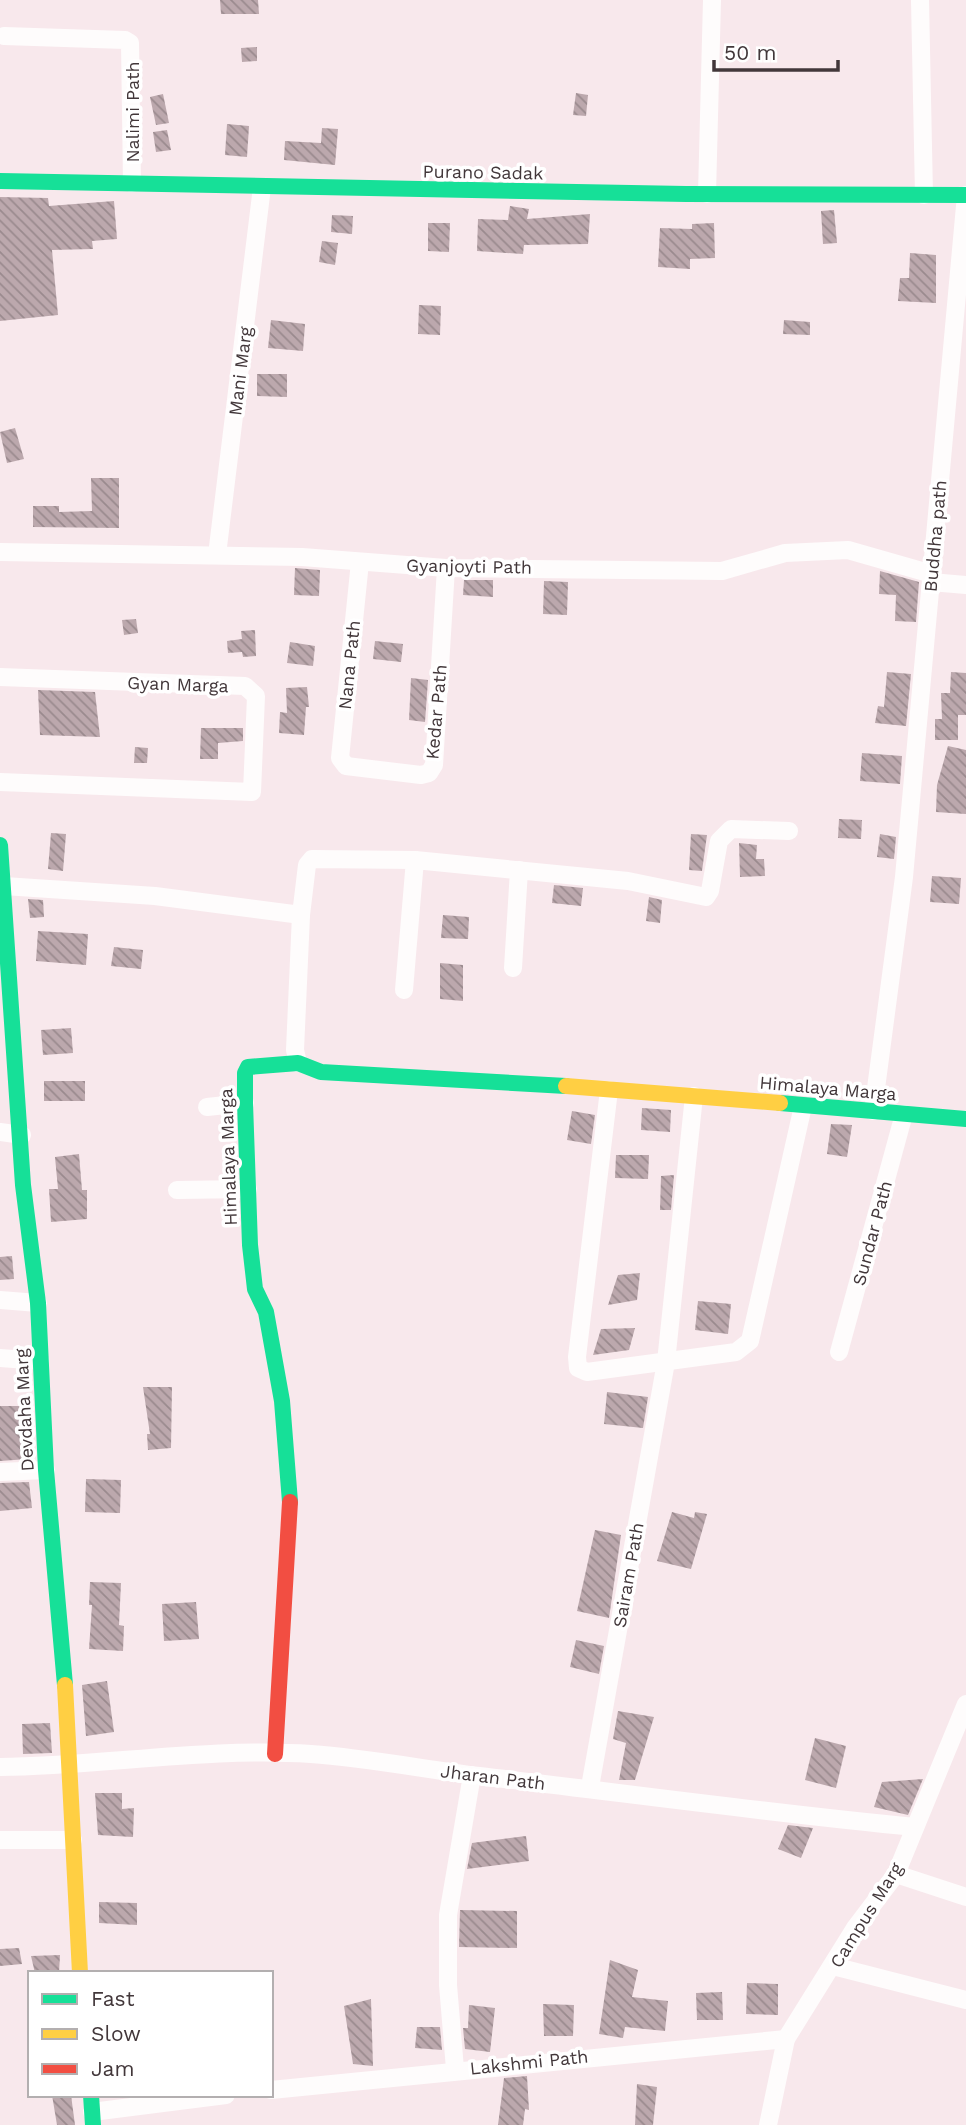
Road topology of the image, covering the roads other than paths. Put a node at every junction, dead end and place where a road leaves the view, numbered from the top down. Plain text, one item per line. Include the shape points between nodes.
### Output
1 (712, 0) edge
2 (920, 0) edge
3 (4, 36) dead end
4 (0, 181) edge
5 (132, 183) junction
6 (262, 187) junction
7 (707, 194) junction
8 (924, 195) junction
9 (966, 195) edge
10 (0, 552) edge
11 (217, 555) junction
12 (360, 562) junction
13 (446, 568) junction
14 (932, 578) junction
15 (966, 585) edge
16 (0, 677) edge
17 (346, 766) joint
18 (0, 782) edge
19 (789, 831) dead end
20 (0, 845) edge
21 (415, 860) junction
22 (1, 866) edge
23 (519, 870) junction
24 (4, 886) junction
25 (301, 915) junction
26 (513, 968) dead end
27 (404, 990) dead end
28 (298, 1063) junction
29 (608, 1090) junction
30 (694, 1096) junction
31 (245, 1103) junction
32 (803, 1106) junction
33 (207, 1107) dead end
34 (873, 1111) junction
35 (904, 1114) junction
36 (966, 1119) edge
37 (0, 1132) edge
38 (22, 1135) junction
39 (248, 1189) junction
40 (177, 1190) dead end
41 (0, 1300) edge
42 (38, 1303) junction
43 (839, 1352) dead end
44 (0, 1358) edge
45 (40, 1361) junction
46 (666, 1362) junction
47 (46, 1470) junction
48 (0, 1472) edge
49 (966, 1704) edge
50 (275, 1754) junction
51 (70, 1766) junction
52 (0, 1768) edge
53 (472, 1775) junction
54 (590, 1787) junction
55 (915, 1827) junction
56 (0, 1840) edge
57 (73, 1840) junction
58 (896, 1874) junction
59 (966, 1897) edge
60 (834, 1966) junction
61 (80, 1971) edge
62 (966, 2000) edge
63 (786, 2039) junction
64 (455, 2069) junction
65 (273, 2090) edge
66 (209, 2097) edge
67 (92, 2111) edge
68 (768, 2125) edge

1 - 7 street
2 - 8 street
3 - 5 street, Nalimi Path via 125,40 130,44
4 - 5 main road, Purano Sadak
5 - 6 main road, Purano Sadak
6 - 7 main road, Purano Sadak
6 - 11 street, Mani Marg
7 - 8 main road, Purano Sadak
8 - 9 main road, Purano Sadak
9 - 14 street, Buddha path
10 - 11 street, Gyanjoyti Path
11 - 12 street, Gyanjoyti Path
12 - 13 street, Gyanjoyti Path
12 - 17 street, Nana Path via 340,745 340,758
13 - 14 street, Gyanjoyti Path via 722,571 785,553 838,550
13 - 17 street, Kedar Path via 434,765 421,775
14 - 15 street, Gyanjoyti Path
14 - 34 street, Buddha path via 904,877
16 - 18 street, Gyan Marga via 245,686 256,696 253,792
19 - 23 street via 731,829 719,841 706,897 628,881
20 - 22 main road, Devdaha Marg
21 - 23 street
21 - 25 street via 312,859 307,865
21 - 27 street
22 - 24 main road, Devdaha Marg
23 - 26 street
24 - 25 street via 155,896
24 - 38 main road, Devdaha Marg
25 - 28 street
28 - 29 main road, Himalaya Marga via 321,1072
28 - 31 main road, Himalaya Marga via 248,1067
29 - 30 main road, Himalaya Marga
29 - 46 street via 578,1368 587,1372
30 - 32 main road, Himalaya Marga
30 - 46 street, Sairam Path
31 - 33 street
31 - 39 main road, Himalaya Marga
32 - 34 main road, Himalaya Marga
32 - 46 street via 750,1341 736,1352
34 - 35 main road, Himalaya Marga
35 - 36 main road, Himalaya Marga
35 - 43 street, Sundar Path
37 - 38 street
38 - 42 main road, Devdaha Marg via 23,1185
39 - 40 street
39 - 50 main road, Himalaya Marga via 255,1289 266,1312 282,1401 290,1497
41 - 42 street
42 - 45 main road, Devdaha Marg
44 - 45 street
45 - 47 main road, Devdaha Marg
46 - 54 street, Sairam Path
47 - 48 street
47 - 51 main road, Devdaha Marg
49 - 55 street, Campus Marg
50 - 51 street, Jharan Path
50 - 53 street, Jharan Path via 311,1754
51 - 52 street, Jharan Path
51 - 57 main road, Devdaha Marg
53 - 54 street, Jharan Path
53 - 64 street via 448,1915
54 - 55 street, Jharan Path via 779,1814
55 - 58 street, Campus Marg
56 - 57 street
57 - 61 main road, Devdaha Marg
58 - 59 street
58 - 60 street, Campus Marg via 855,1928
60 - 62 street
60 - 63 street, Campus Marg
63 - 64 street, Lakshmi Path
63 - 68 street, Campus Marg
64 - 65 street, Lakshmi Path
66 - 67 street

